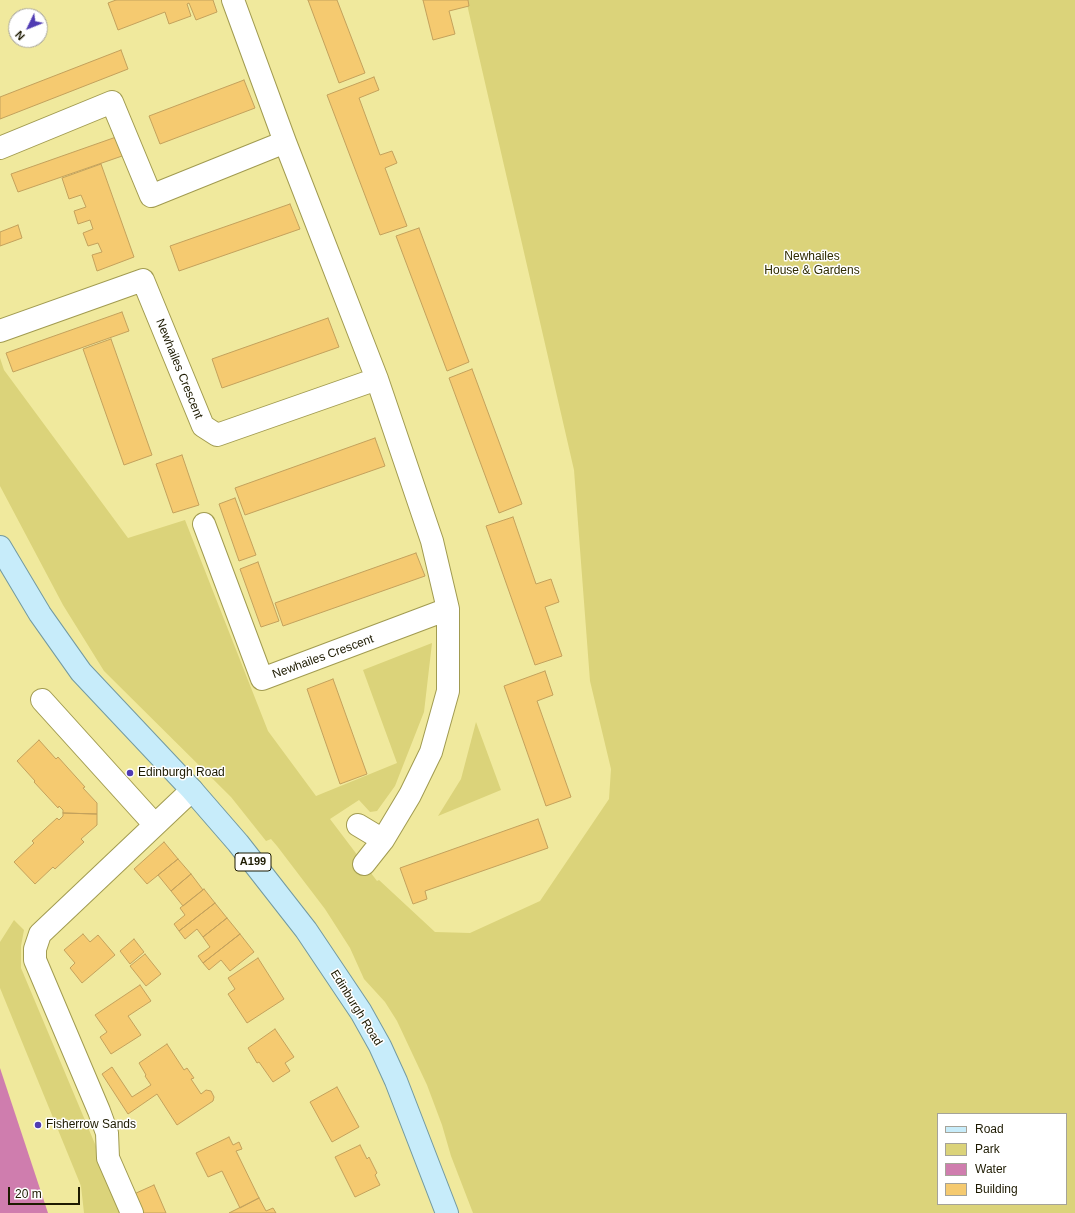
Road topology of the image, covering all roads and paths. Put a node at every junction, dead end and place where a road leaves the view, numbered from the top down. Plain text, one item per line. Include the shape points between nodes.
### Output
1 (233, 0) edge
2 (285, 142) junction
3 (0, 148) edge
4 (0, 331) edge
5 (377, 379) junction
6 (204, 524) dead end
7 (0, 547) edge
8 (448, 609) junction
9 (42, 700) dead end
10 (192, 790) junction
11 (155, 825) junction
12 (358, 825) dead end
13 (384, 840) junction
14 (364, 864) dead end
15 (132, 1213) edge
16 (447, 1213) edge

1 - 2 street
2 - 3 street via 150,196 112,102
2 - 5 street
4 - 5 street, Newhailes Crescent via 143,280 203,426 217,435
5 - 8 street via 432,541
6 - 8 street, Newhailes Crescent via 262,679
7 - 10 main road, Edinburgh Road / A199 via 40,614 81,672
8 - 13 street via 448,691 431,752
9 - 11 street
10 - 11 street
10 - 16 main road, Edinburgh Road / A199 via 306,930 361,1012 396,1081
11 - 15 street via 40,934 35,949 35,960 99,1111 107,1133 108,1158
12 - 13 street
13 - 14 street

